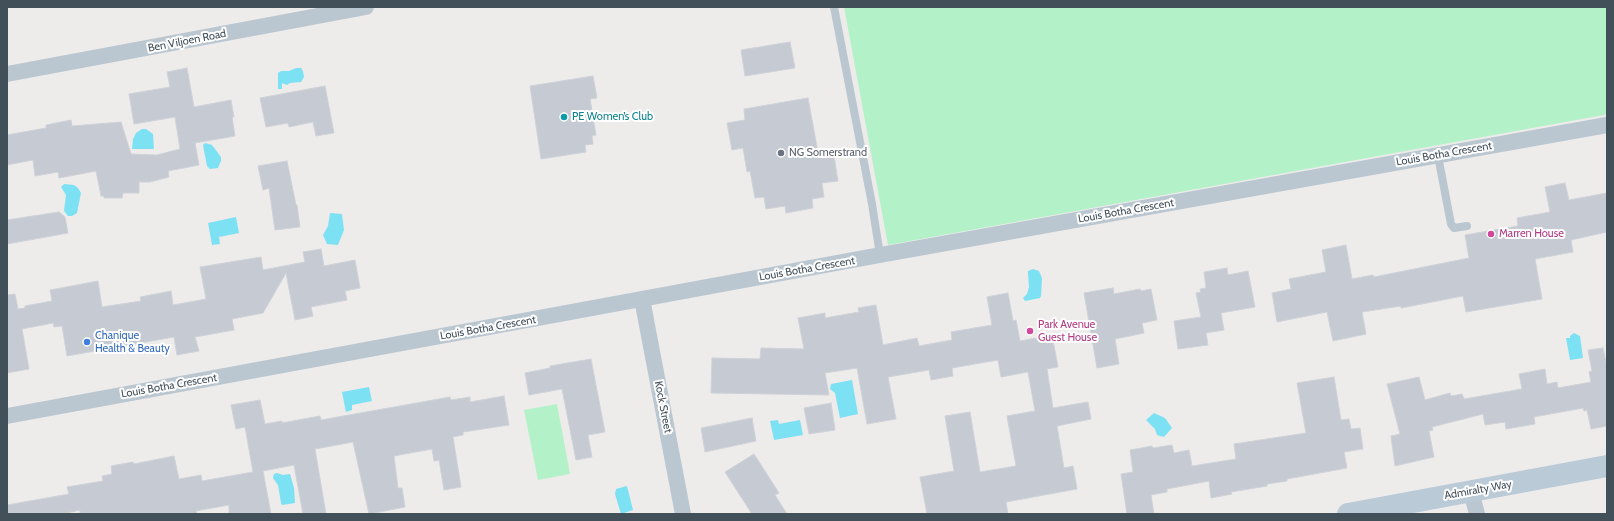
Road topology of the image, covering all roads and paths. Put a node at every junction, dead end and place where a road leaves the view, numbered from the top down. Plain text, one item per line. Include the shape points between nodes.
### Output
1 (366, 7) edge
2 (834, 7) edge
3 (7, 74) edge
4 (1607, 125) edge
5 (1438, 156) junction
6 (1468, 226) dead end
7 (880, 255) junction
8 (642, 299) junction
9 (7, 416) edge
10 (1607, 466) edge
11 (1470, 491) junction
12 (683, 514) edge
13 (1348, 514) edge
14 (1477, 514) edge

1 - 3 street, Ben Viljoen Road
2 - 7 lane
4 - 5 street, Louis Botha Crescent
5 - 6 lane via 1451,224 1454,228
5 - 7 street, Louis Botha Crescent
7 - 8 street, Louis Botha Crescent
8 - 9 street, Louis Botha Crescent
8 - 12 street, Kock Street
10 - 11 main road, Admiralty Way
11 - 13 main road, Admiralty Way
11 - 14 street

